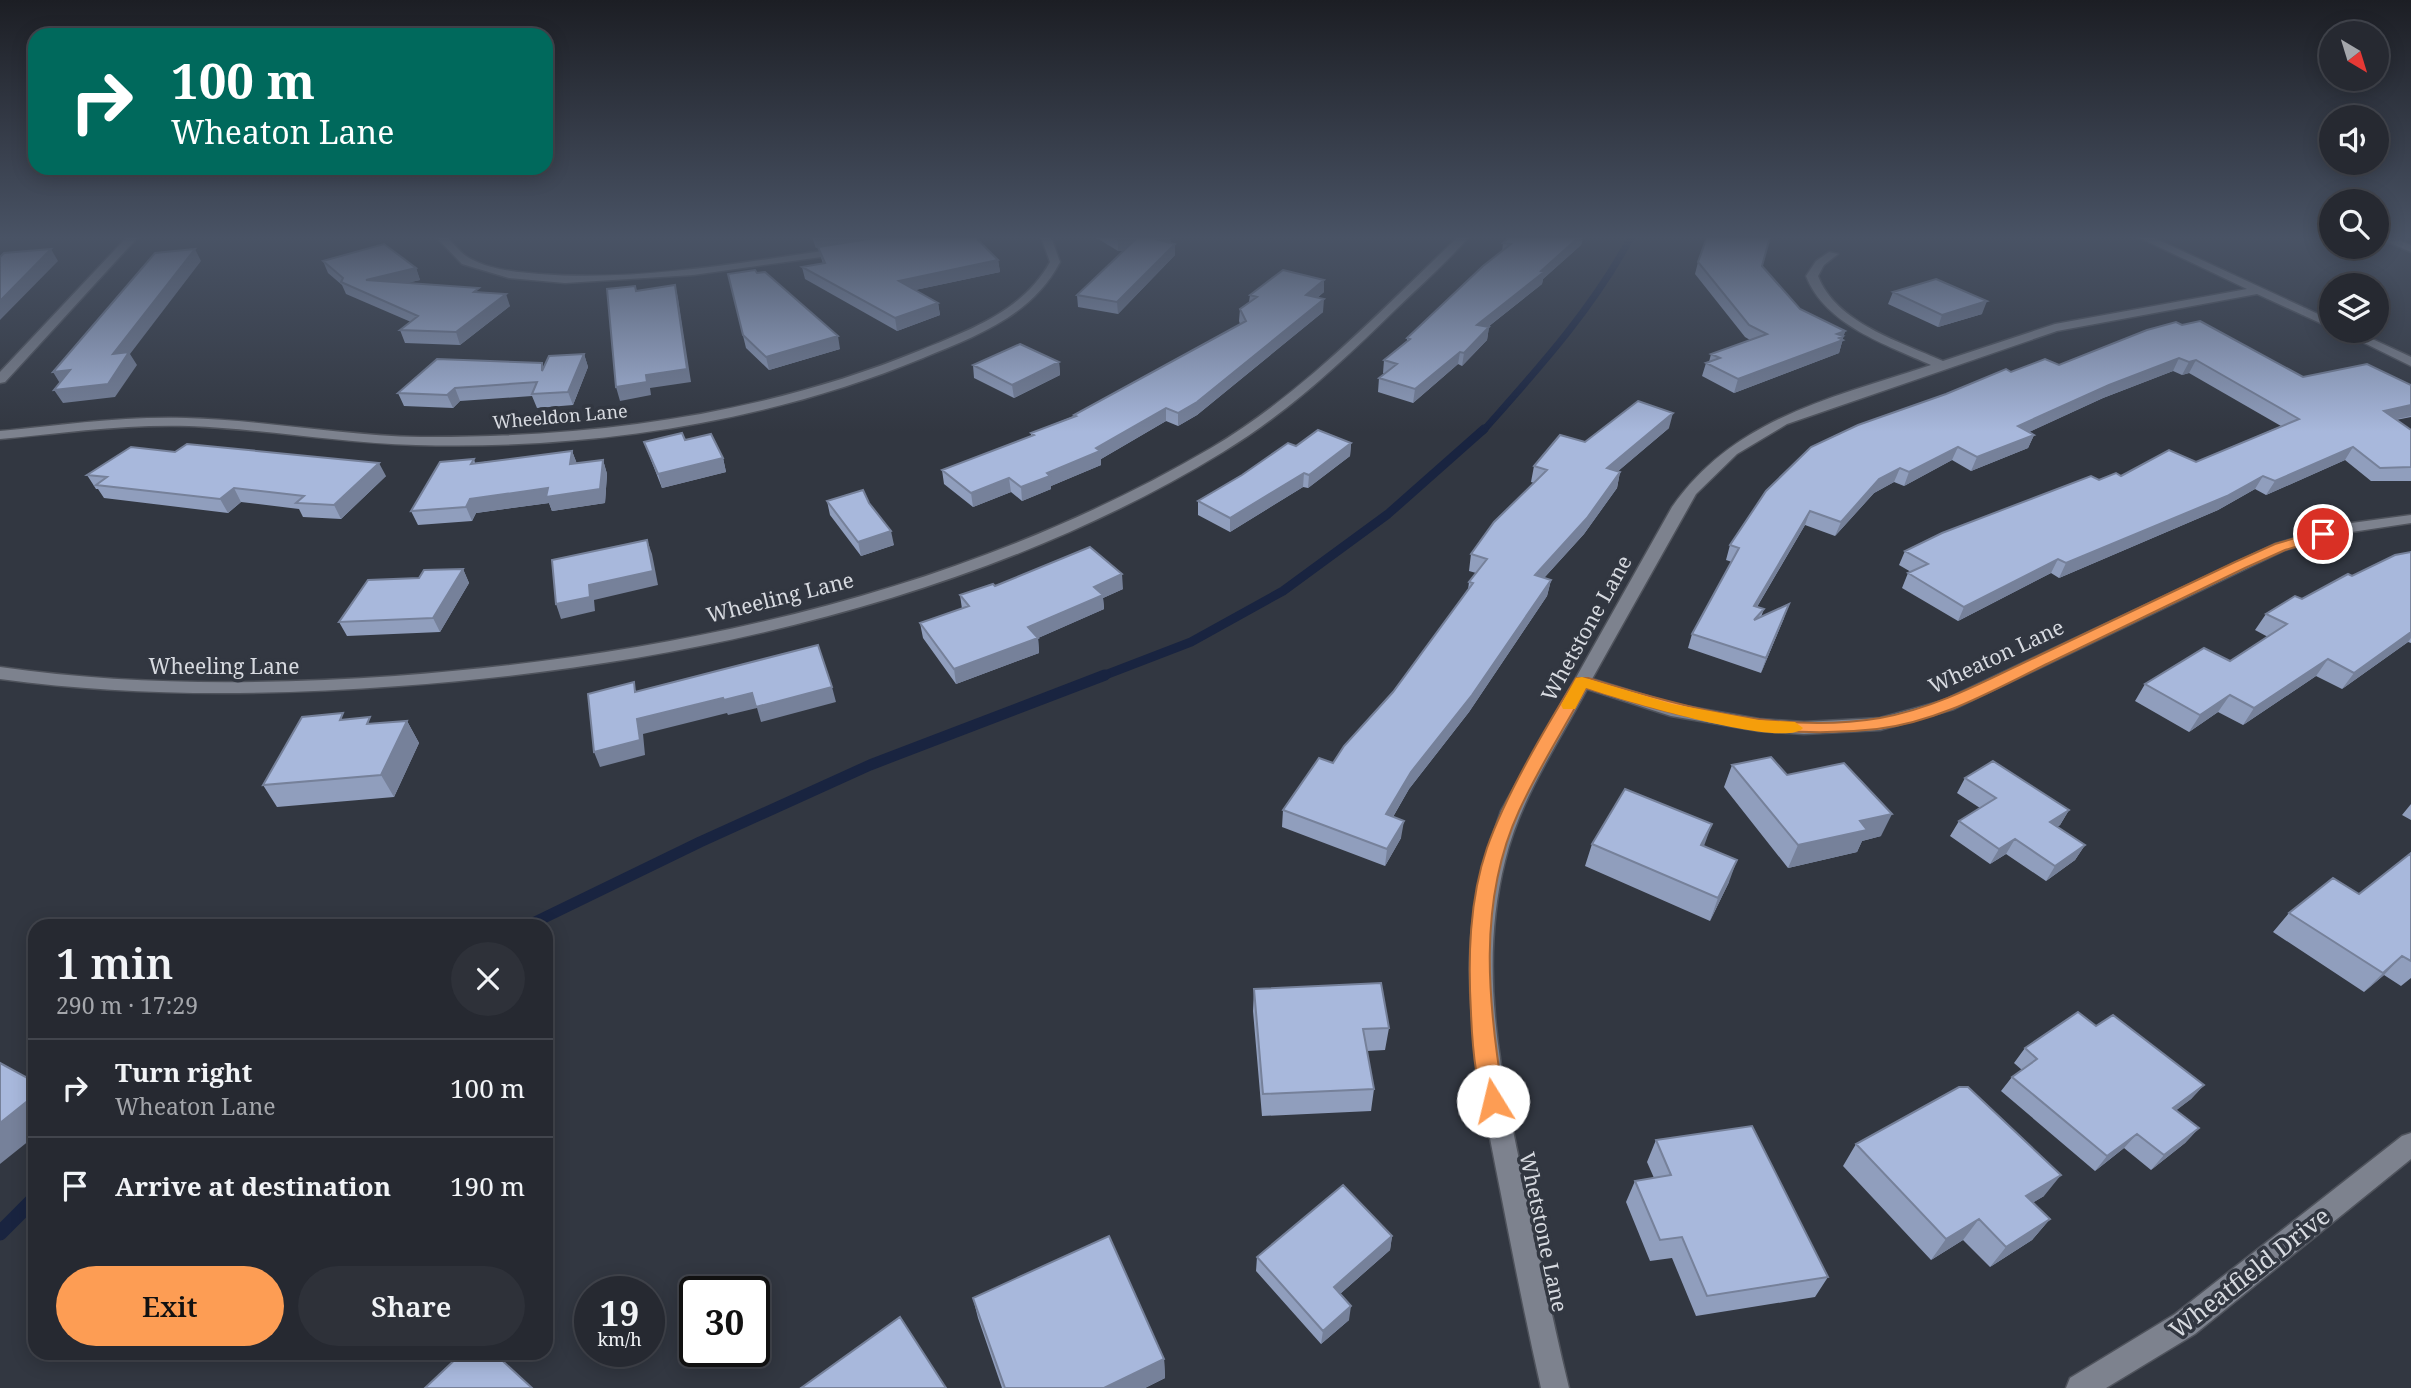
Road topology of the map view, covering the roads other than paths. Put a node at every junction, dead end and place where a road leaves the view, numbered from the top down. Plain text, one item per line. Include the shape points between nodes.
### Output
1 (72, 302) edge
2 (1024, 302) edge
3 (1394, 302) edge
4 (1829, 302) edge
5 (2196, 302) edge
6 (2285, 302) edge
7 (2319, 318) edge
8 (2371, 343) edge
9 (2411, 362) edge
10 (1941, 365) junction
11 (0, 379) edge
12 (0, 435) edge
13 (2411, 519) edge
14 (0, 673) edge
15 (1582, 682) junction
16 (2411, 1144) edge
17 (1555, 1388) edge
18 (2080, 1388) edge

1 - 11 street
2 - 12 street, Wheeldon Lane via 937,348 873,373 722,412 597,432 463,440 385,439 167,422
3 - 14 street, Wheeling Lane via 1297,391 1221,448 1174,475 1023,545 841,606 637,652 389,683 184,690
4 - 10 street via 1850,319
5 - 10 street, Whetstone Lane via 2072,324
6 - 7 street
8 - 9 street
10 - 15 street, Whetstone Lane via 1784,420 1716,461 1679,507
13 - 15 street, Wheaton Lane via 2344,529 2280,547 1948,705 1880,724 1759,725 1671,709
15 - 17 street, Whetstone Lane via 1511,811 1495,850 1481,929 1482,1031 1493,1101
16 - 18 street, Wheatfield Drive via 2185,1324

